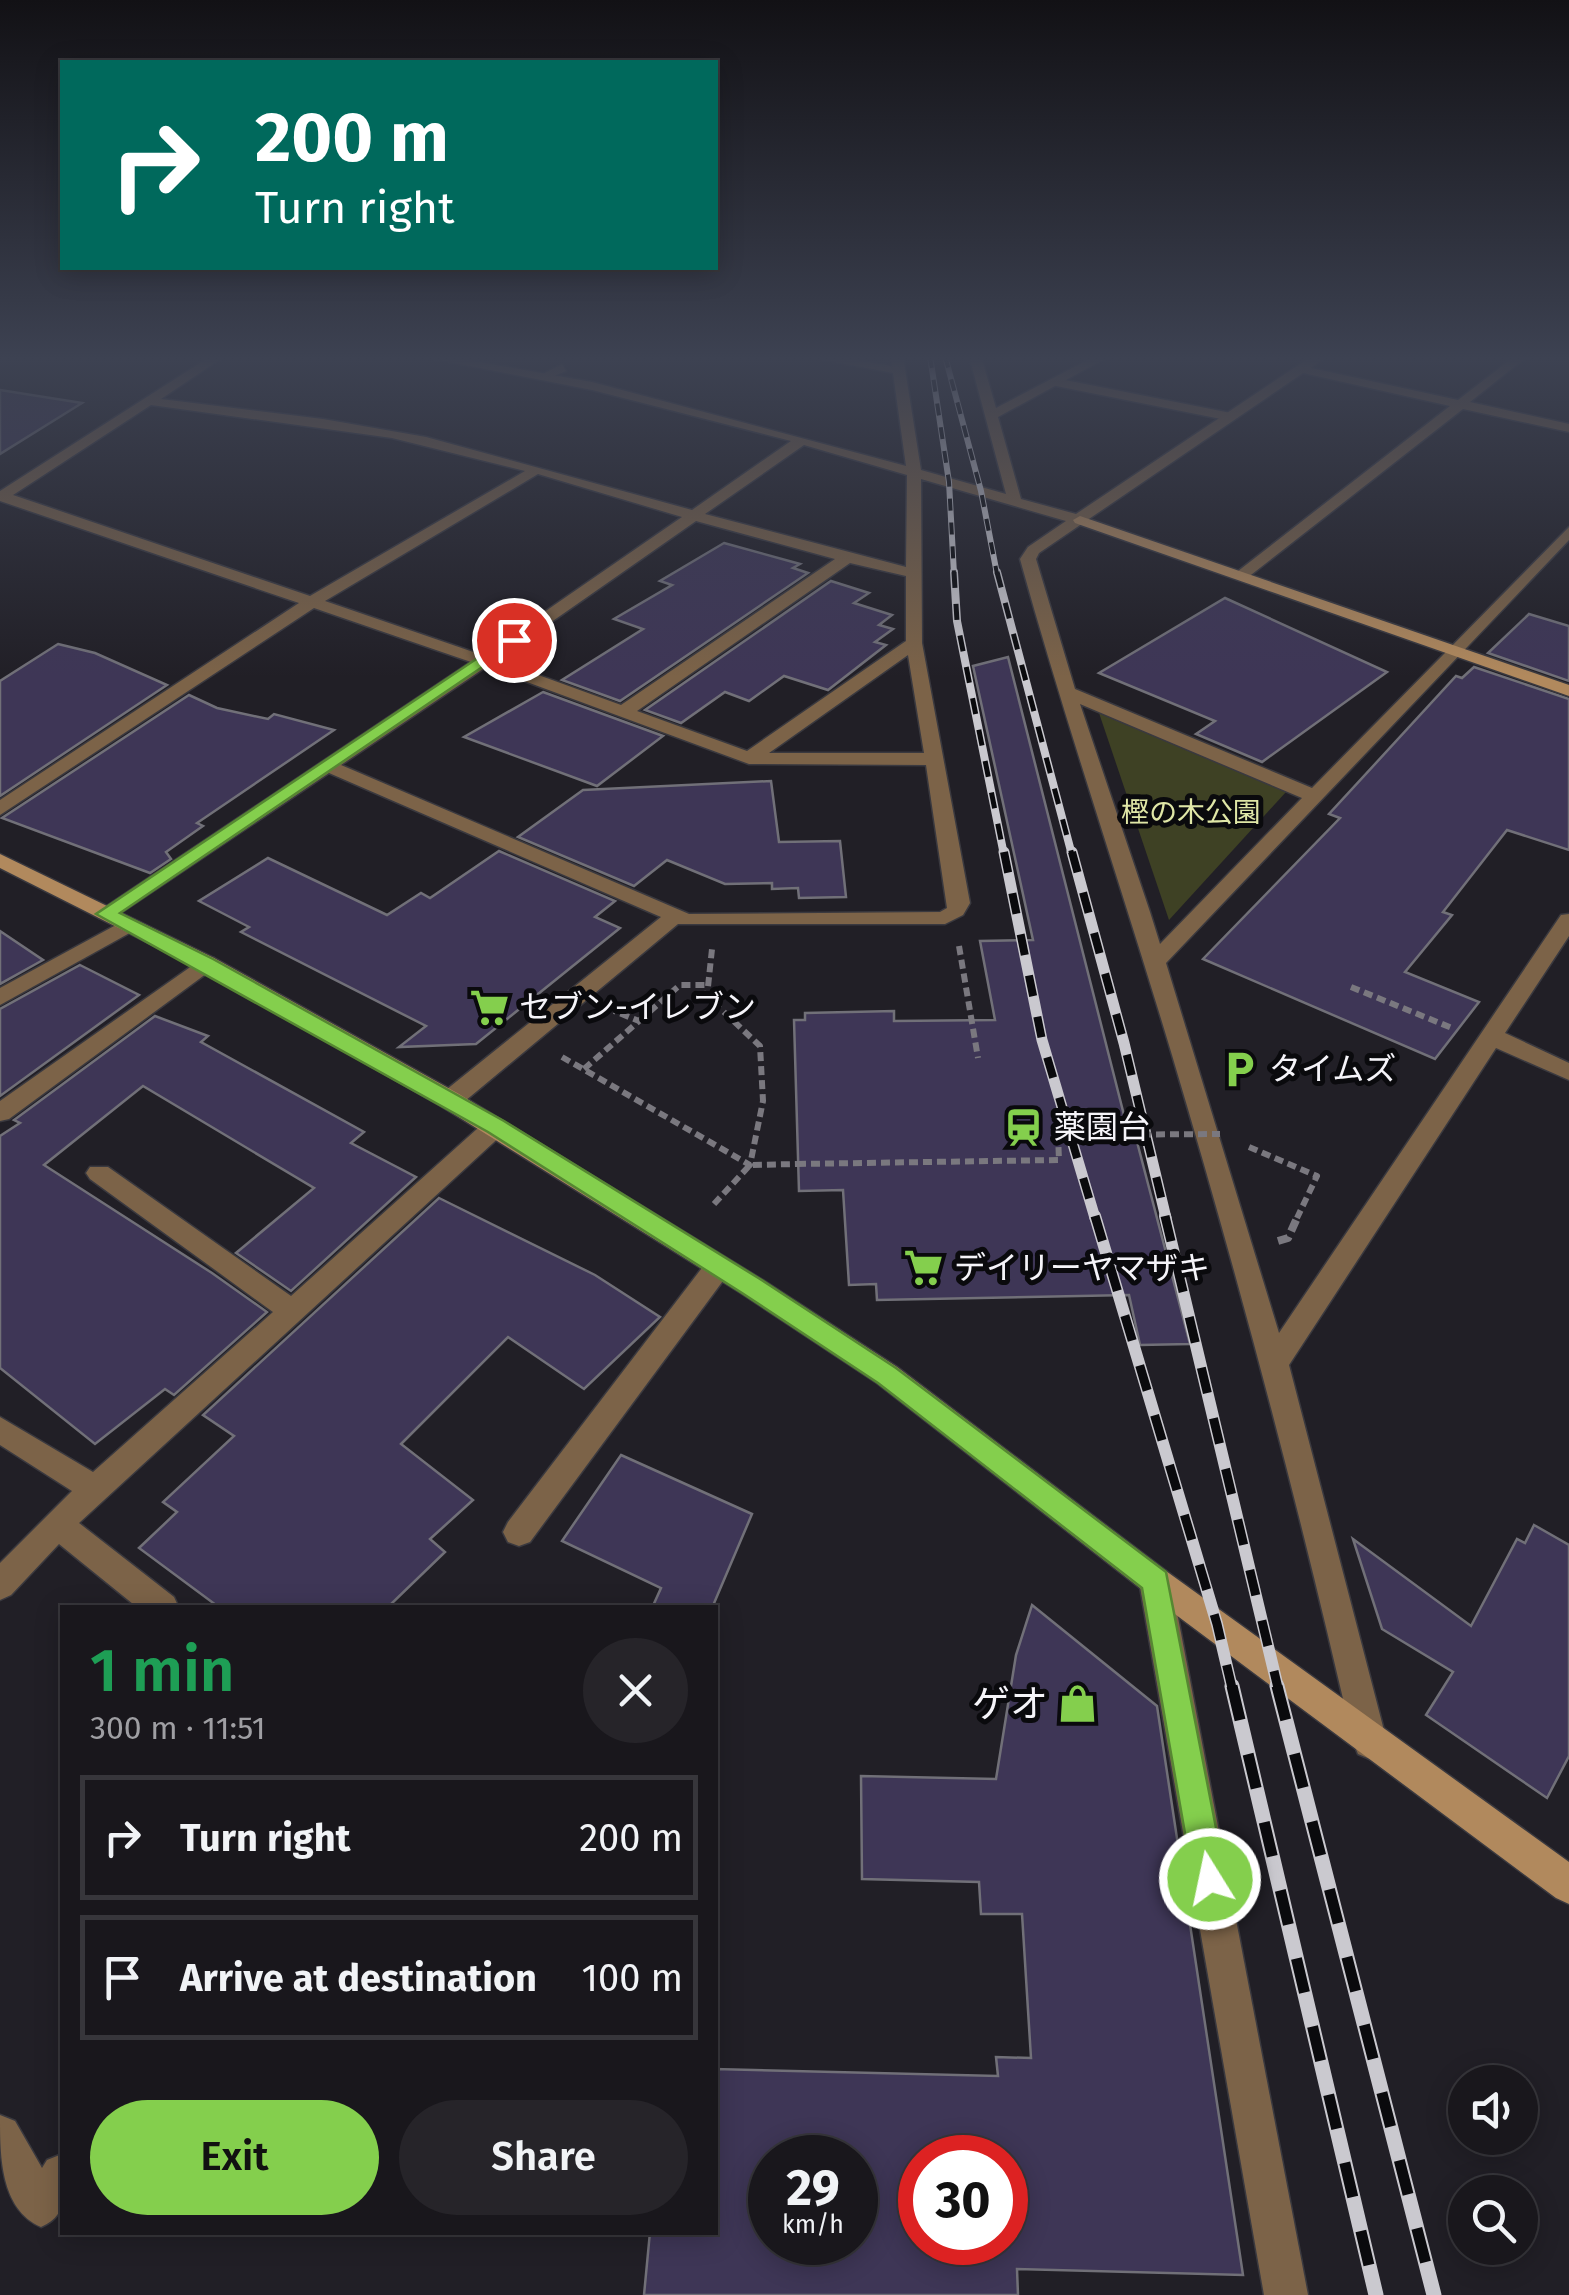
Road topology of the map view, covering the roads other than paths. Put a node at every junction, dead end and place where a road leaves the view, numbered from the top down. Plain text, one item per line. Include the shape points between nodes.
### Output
1 (53, 463) edge
2 (505, 463) edge
3 (768, 463) edge
4 (883, 463) edge
5 (913, 463) edge
6 (1005, 463) edge
7 (1162, 463) edge
8 (1385, 463) edge
9 (534, 471) junction
10 (914, 472) junction
11 (1, 497) edge
12 (1015, 502) junction
13 (696, 513) junction
14 (1080, 520) junction
15 (1569, 531) edge
16 (846, 559) junction
17 (916, 574) junction
18 (1242, 575) junction
19 (312, 602) junction
20 (914, 643) junction
21 (1454, 651) junction
22 (484, 661) junction
23 (1569, 690) edge
24 (1064, 692) junction
25 (623, 712) junction
26 (749, 758) junction
27 (933, 760) junction
28 (328, 766) junction
29 (1314, 796) junction
30 (0, 809) edge
31 (0, 860) edge
32 (675, 916) junction
33 (117, 920) junction
34 (1569, 920) edge
35 (1155, 962) junction
36 (206, 964) junction
37 (0, 998) edge
38 (1489, 1038) junction
39 (1569, 1072) edge
40 (450, 1100) junction
41 (0, 1113) edge
42 (496, 1126) junction
43 (98, 1173) dead end
44 (718, 1266) junction
45 (292, 1312) junction
46 (1273, 1365) junction
47 (0, 1429) edge
48 (95, 1490) junction
49 (57, 1524) junction
50 (519, 1532) dead end
51 (1155, 1581) junction
52 (0, 1585) edge
53 (159, 1605) edge
54 (1370, 1742) junction
55 (1569, 1885) edge
56 (0, 2136) edge
57 (60, 2178) edge
58 (1286, 2295) edge

1 - 11 street
2 - 9 street
3 - 13 street
4 - 10 street
5 - 10 street
6 - 12 street
7 - 14 street
8 - 18 street
9 - 13 street
9 - 19 street
10 - 12 street
10 - 17 street
11 - 19 street
12 - 14 street
13 - 16 street
13 - 22 street
14 - 18 street
14 - 24 street via 1028,558
15 - 21 street
16 - 17 street
16 - 25 street
17 - 20 street
18 - 21 street
19 - 22 street
19 - 30 street
20 - 26 street
20 - 27 street
21 - 23 street
21 - 29 street
22 - 25 street
22 - 28 street
24 - 29 street
24 - 35 street
25 - 26 street
26 - 27 street
27 - 32 street via 960,904 956,911 944,918
28 - 32 street
28 - 33 street
29 - 35 street
31 - 33 street
32 - 40 street
33 - 36 street
33 - 37 street
34 - 38 street
35 - 46 street
36 - 40 street
36 - 41 street
38 - 39 street
38 - 46 street
40 - 42 street
42 - 44 street
42 - 45 street
43 - 45 street
44 - 50 street
44 - 51 street via 887,1375
45 - 48 street
46 - 54 street
47 - 48 street
48 - 49 street
49 - 52 street
49 - 53 street
51 - 54 street
51 - 58 street
54 - 55 street
56 - 57 street via 41,2206

